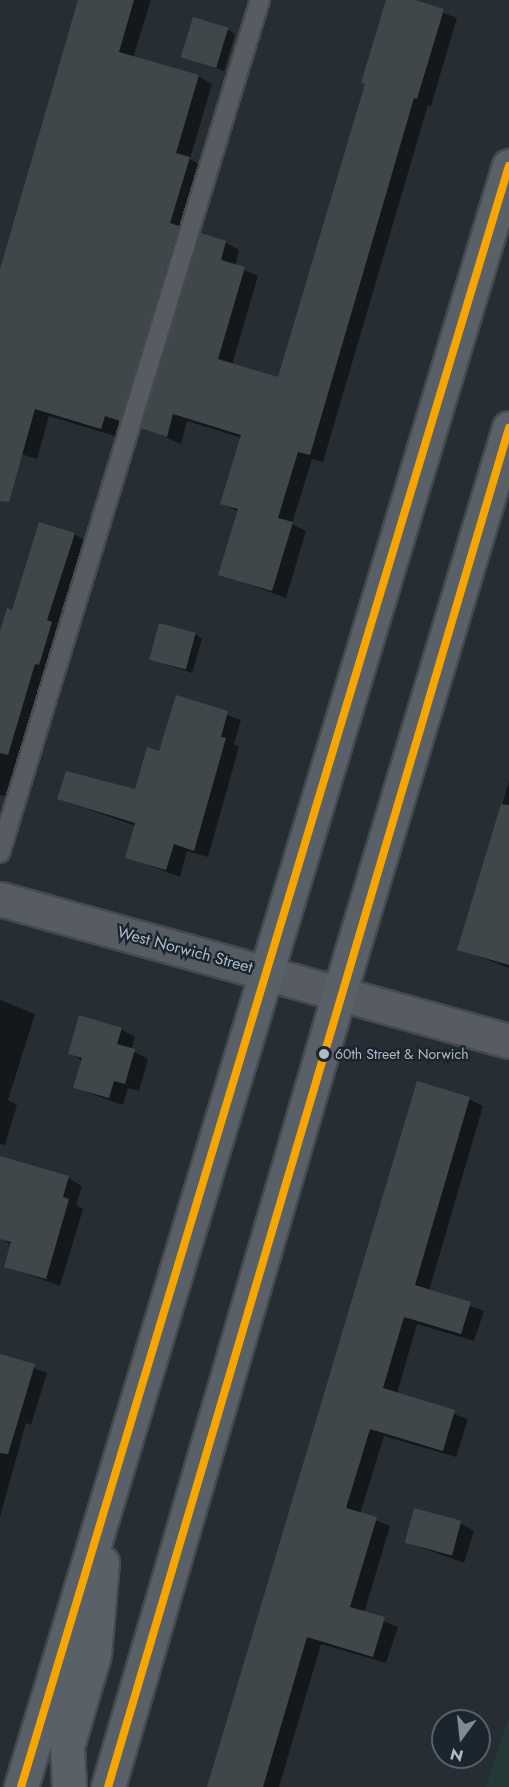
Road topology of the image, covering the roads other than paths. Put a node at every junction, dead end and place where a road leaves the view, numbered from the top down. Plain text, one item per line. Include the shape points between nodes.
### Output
1 (260, 0) edge
2 (509, 166) edge
3 (509, 428) edge
4 (0, 852) edge
5 (0, 899) edge
6 (265, 972) junction
7 (339, 994) junction
8 (509, 1041) edge
9 (108, 1491) junction
10 (21, 1787) edge
11 (69, 1787) edge
12 (108, 1787) edge

1 - 4 lane
2 - 6 main road
3 - 7 main road
5 - 6 street, West Norwich Street
6 - 7 street, West Norwich Street
6 - 9 main road
7 - 8 street, West Norwich Street
7 - 12 main road
9 - 10 main road
9 - 11 main road via 94,1654 67,1746

